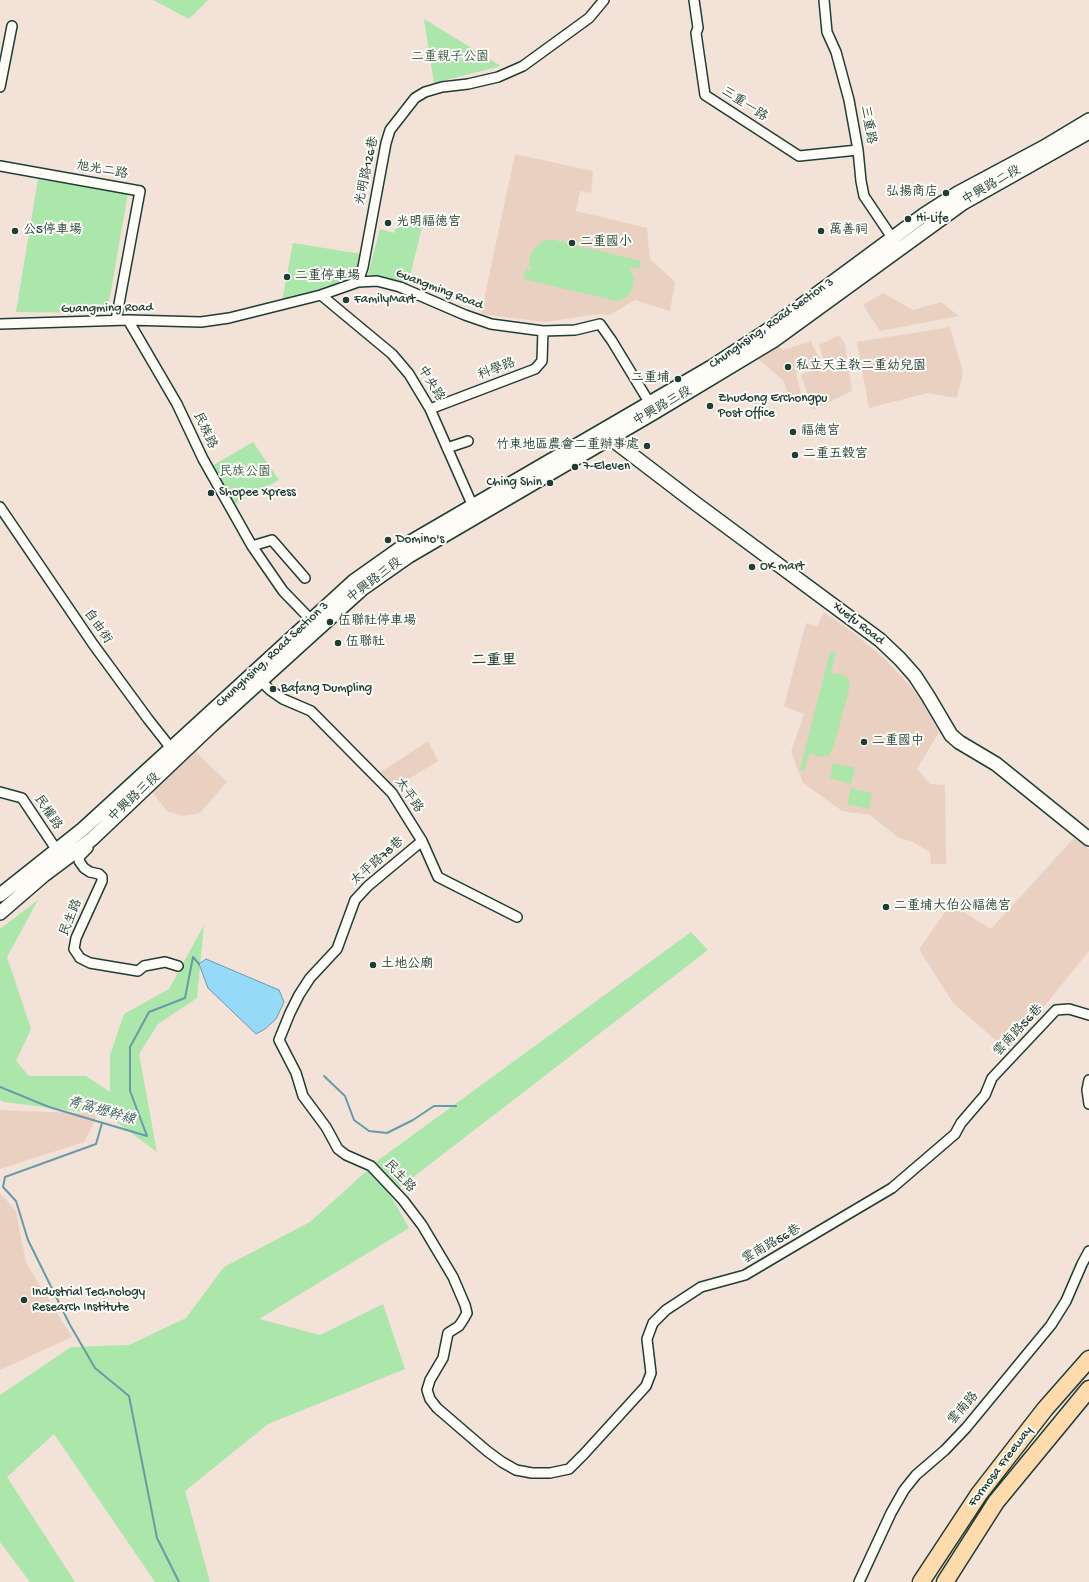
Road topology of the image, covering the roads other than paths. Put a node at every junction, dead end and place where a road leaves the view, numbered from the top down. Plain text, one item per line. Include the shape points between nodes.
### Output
1 (604, 0) edge
2 (694, 0) edge
3 (824, 0) edge
4 (12, 26) dead end
5 (0, 87) edge
6 (1089, 120) edge
7 (1089, 132) edge
8 (858, 150) junction
9 (0, 166) edge
10 (896, 243) junction
11 (358, 282) junction
12 (320, 295) junction
13 (116, 320) junction
14 (128, 320) junction
15 (0, 324) edge
16 (543, 331) junction
17 (652, 407) junction
18 (430, 409) junction
19 (607, 434) junction
20 (468, 441) dead end
21 (447, 448) junction
22 (0, 507) edge
23 (475, 511) junction
24 (252, 546) junction
25 (305, 578) dead end
26 (315, 623) junction
27 (258, 677) junction
28 (175, 753) junction
29 (0, 792) edge
30 (83, 829) junction
31 (92, 839) junction
32 (1089, 840) edge
33 (422, 841) junction
34 (61, 856) junction
35 (0, 895) edge
36 (0, 913) edge
37 (517, 917) dead end
38 (178, 966) dead end
39 (1089, 1015) edge
40 (279, 1040) joint
41 (1089, 1080) edge
42 (1089, 1104) edge
43 (1089, 1251) edge
44 (465, 1305) joint
45 (1089, 1360) edge
46 (1089, 1389) edge
47 (859, 1582) edge
48 (922, 1582) edge
49 (945, 1582) edge

1 - 11 street, 光明路126巷 via 588,18 523,66 498,77 442,87 424,92 415,98 390,130 363,268
2 - 8 street, 三重一路 via 705,95 799,156
3 - 8 street, 三重路 via 827,32 836,52 849,100
4 - 5 street
6 - 10 main road via 925,214
7 - 10 main road, 中興路二段
8 - 10 street, 三重路 via 864,196
9 - 13 street, 旭光二路 via 140,191
10 - 17 main road, Chunghsing, Road Section 3
11 - 12 street, Guangming Road
11 - 16 street, Guangming Road via 377,281 400,287 491,324
12 - 14 street, Guangming Road via 229,318 201,322
12 - 18 street, 中央路 via 392,354 409,374
13 - 14 street, Guangming Road
13 - 15 street, Guangming Road
14 - 24 street, 民族路 via 177,404 203,459
16 - 17 street, Guangming Road via 575,330 600,324
16 - 18 street, 科學路 via 542,361 535,369
17 - 19 main road, Chunghsing, Road Section 3
18 - 21 street, 中央路
19 - 23 main road, Chunghsing, Road Section 3
19 - 32 main road, Xuefu Road via 695,503 880,640 915,676 951,735 996,764
20 - 21 street
21 - 23 street, 中央路
22 - 28 street, 自由街 via 93,644
23 - 26 main road, Chunghsing, Road Section 3 via 402,547 354,581
24 - 25 street via 272,540
24 - 26 street, 民族路 via 283,591
26 - 27 main road, Chunghsing, Road Section 3
27 - 28 main road, Chunghsing, Road Section 3
27 - 33 street, 太平路 via 283,699 310,711 320,719 392,793
28 - 30 main road, Chunghsing, Road Section 3
28 - 31 main road, 中興路三段
29 - 34 street, 民權路 via 22,798
30 - 31 street
30 - 34 main road, Chunghsing, Road Section 3
31 - 34 main road, 中興路三段
31 - 38 street, 民生路 via 79,861 90,872 99,874 102,881 76,938 74,949 80,958 90,963 138,971 144,966 165,962
33 - 37 street, 太平路 via 438,877
33 - 40 street, 太平路78巷 via 368,886 356,900 337,949 310,978 299,995
34 - 35 main road, Chunghsing, Road Section 3
34 - 36 main road, 中興路三段 via 44,875
39 - 44 street, 雲南路56巷 via 1069,1009 1056,1010 992,1078 985,1095 955,1134 892,1188 745,1275 701,1287 666,1310 652,1323 647,1339 651,1373 646,1386 569,1469 550,1473 516,1470 487,1451 430,1399 427,1390 430,1380 443,1358 448,1333 463,1320 466,1313
40 - 44 street, 民生路 via 296,1073 303,1096 326,1127 338,1149 371,1166 403,1200 422,1225 453,1277
41 - 42 street
43 - 47 street, 雲南路 via 1066,1302 1051,1325 966,1428 916,1474 904,1490
45 - 48 highway, Formosa Freeway via 1045,1409 979,1494
46 - 49 highway, Formosa Freeway via 996,1502

